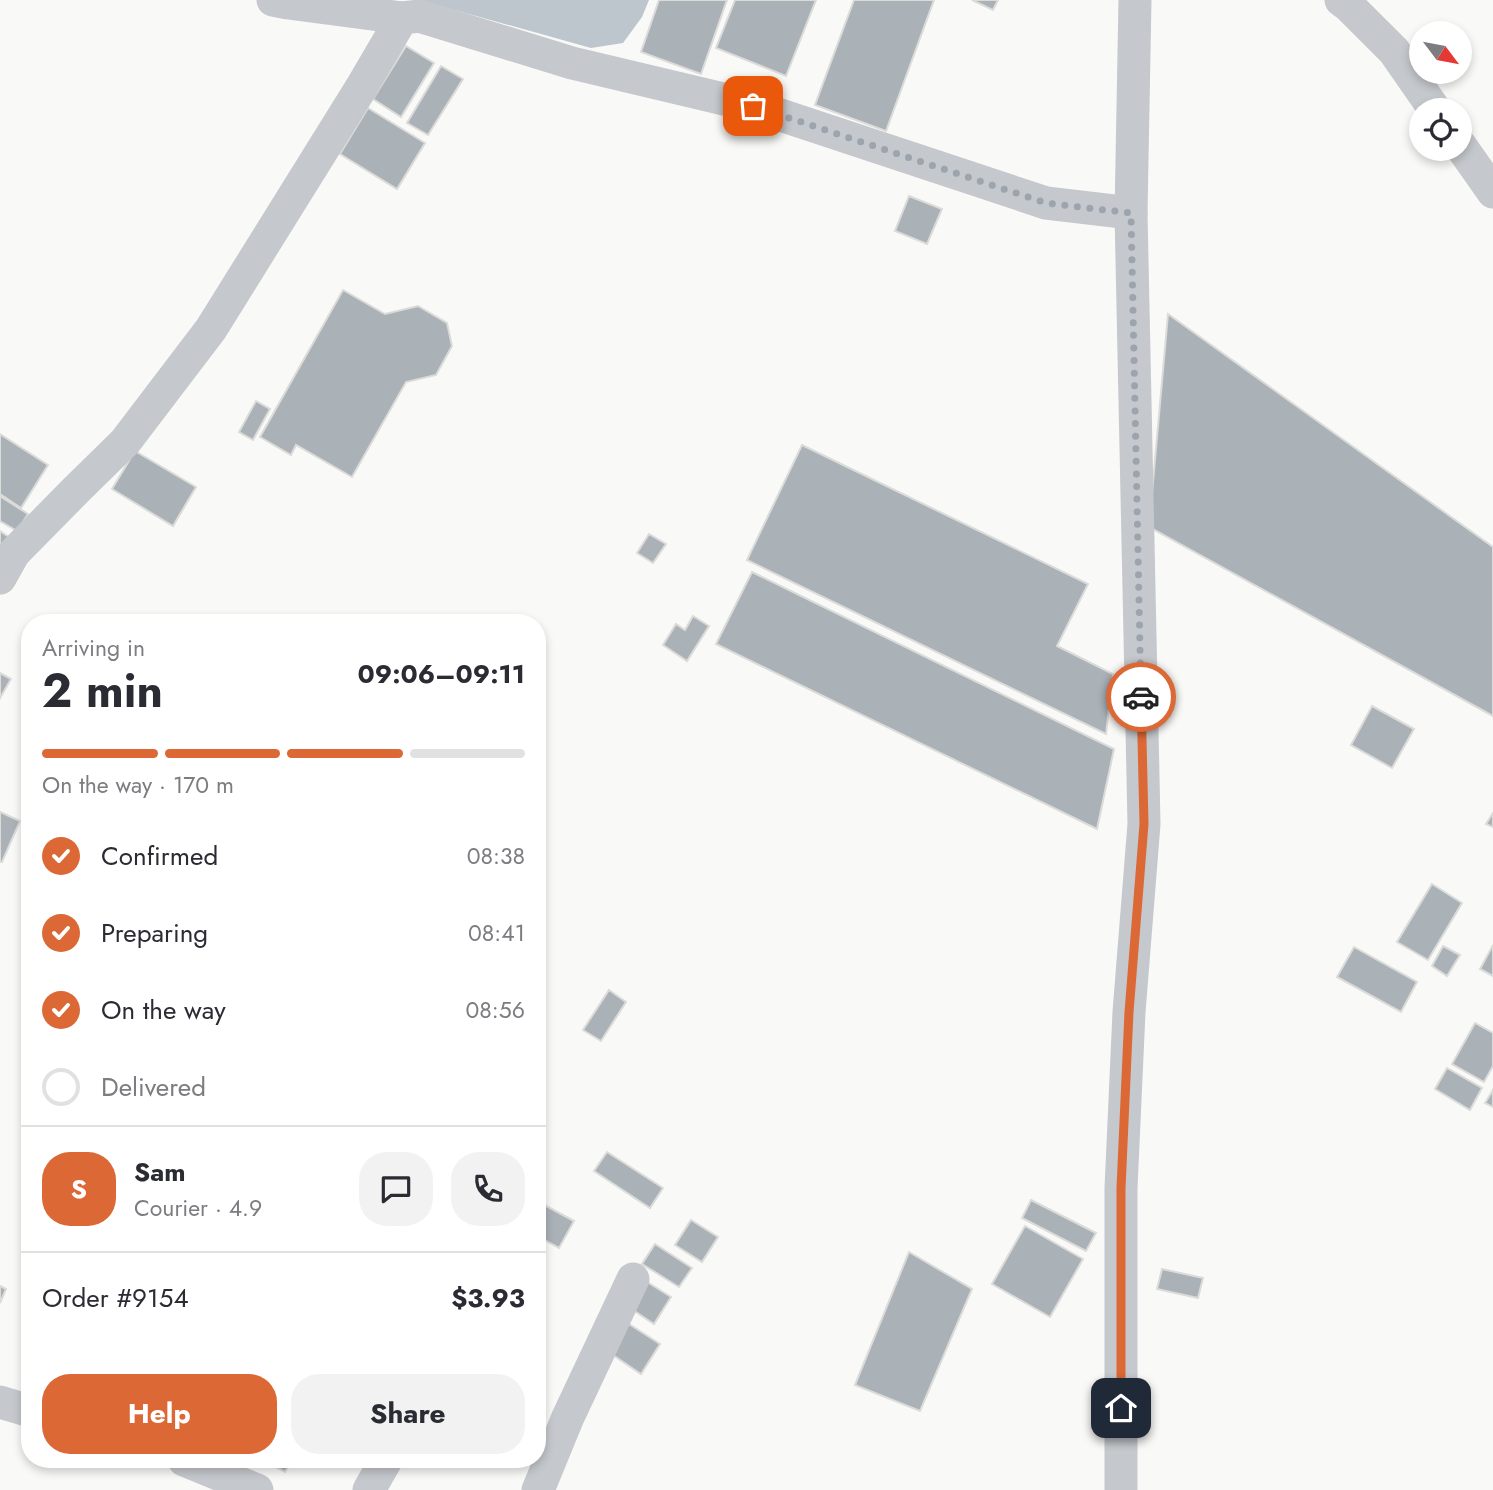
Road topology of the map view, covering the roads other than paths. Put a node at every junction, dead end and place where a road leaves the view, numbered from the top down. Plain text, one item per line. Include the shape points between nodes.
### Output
1 (273, 0) edge
2 (1135, 0) edge
3 (1341, 0) edge
4 (364, 6) edge
5 (402, 18) junction
6 (1427, 98) edge
7 (1471, 161) edge
8 (1493, 192) edge
9 (1131, 213) junction
10 (0, 578) edge
11 (633, 1279) dead end
12 (0, 1402) edge
13 (21, 1408) edge
14 (207, 1468) edge
15 (381, 1468) edge
16 (257, 1490) edge
17 (369, 1490) edge
18 (538, 1490) edge
19 (1121, 1490) edge

1 - 4 street
2 - 9 street
3 - 6 street via 1394,51
4 - 5 street
5 - 9 street via 419,16 572,63 753,106 1046,203
5 - 10 street via 211,329 125,442 14,553
7 - 8 street
9 - 19 street via 1144,824 1121,1188
11 - 18 street
12 - 13 street
14 - 16 street
15 - 17 street

